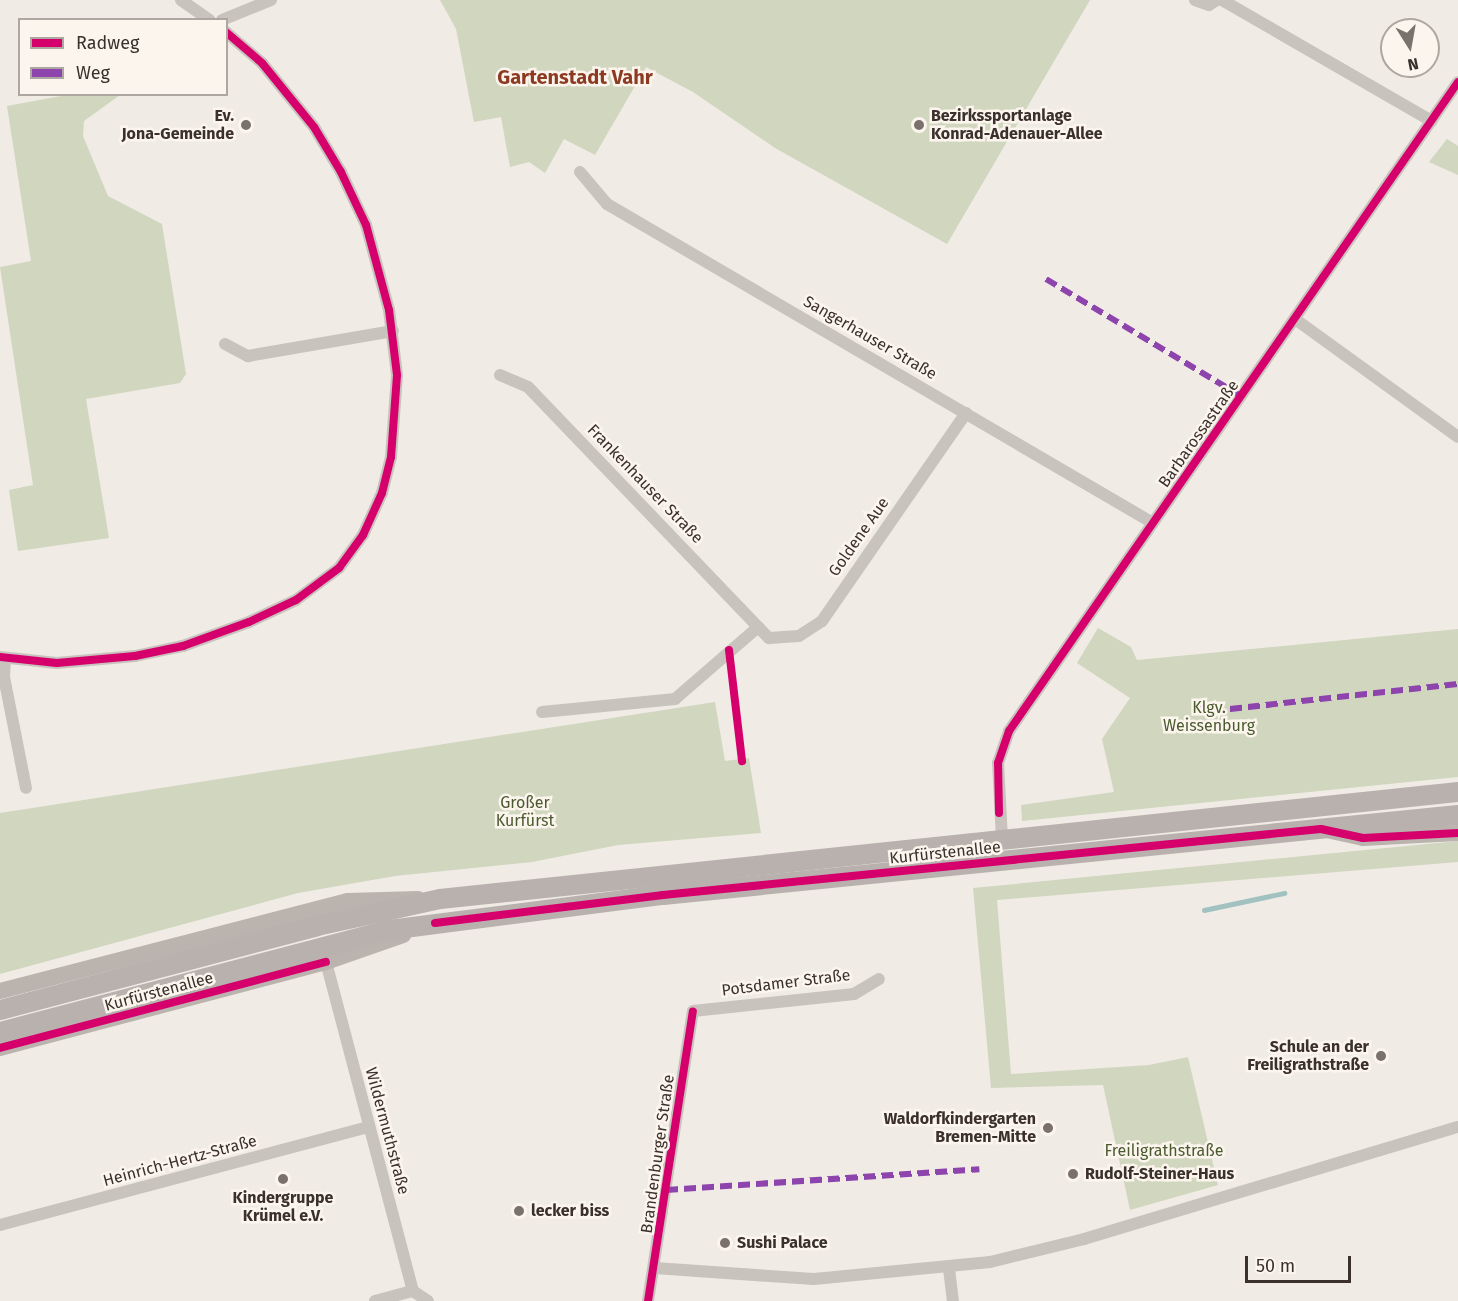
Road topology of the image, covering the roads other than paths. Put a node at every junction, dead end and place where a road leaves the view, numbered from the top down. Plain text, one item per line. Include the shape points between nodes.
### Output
1 (182, 0) edge
2 (271, 0) edge
3 (1195, 0) edge
4 (1217, 0) edge
5 (1222, 0) edge
6 (207, 18) edge
7 (227, 18) edge
8 (228, 34) edge
9 (1458, 82) edge
10 (1431, 122) junction
11 (580, 172) dead end
12 (1294, 319) junction
13 (393, 331) junction
14 (225, 344) dead end
15 (500, 375) dead end
16 (966, 413) junction
17 (1458, 437) edge
18 (1153, 523) junction
19 (758, 627) junction
20 (2, 658) edge
21 (542, 712) dead end
22 (26, 788) dead end
23 (1458, 792) edge
24 (1458, 815) edge
25 (1321, 829) junction
26 (1458, 833) edge
27 (1002, 839) junction
28 (440, 899) junction
29 (435, 923) junction
30 (326, 962) junction
31 (879, 979) dead end
32 (0, 991) edge
33 (0, 1010) edge
34 (693, 1011) joint
35 (0, 1032) edge
36 (0, 1048) edge
37 (368, 1126) junction
38 (1458, 1127) edge
39 (0, 1225) edge
40 (655, 1268) junction
41 (949, 1269) junction
42 (413, 1291) junction
43 (375, 1301) edge
44 (428, 1301) edge
45 (648, 1301) edge
46 (953, 1301) edge

1 - 6 street
2 - 7 street
3 - 4 street via 1209,5
5 - 10 street
8 - 13 street via 262,63 282,87 341,172 366,225
9 - 10 street, Barbarossastraße
10 - 12 street, Barbarossastraße
11 - 16 street, Sangerhauser Straße via 607,204
12 - 17 street
12 - 18 street, Barbarossastraße
13 - 14 street via 248,356
13 - 20 street via 396,393 387,479 363,534 339,568 296,600 183,646 92,662
15 - 19 street, Frankenhauser Straße via 528,387
16 - 18 street, Sangerhauser Straße
16 - 19 street, Goldene Aue via 822,621 799,636 779,638 770,638
18 - 27 street, Barbarossastraße via 1009,731 998,763
19 - 21 street via 675,699
20 - 22 street
23 - 27 main road, Kurfürstenallee
24 - 25 main road, Kurfürstenallee
25 - 26 main road, Kurfürstenallee via 1364,838
25 - 29 main road, Kurfürstenallee via 663,895
27 - 28 main road, Kurfürstenallee
28 - 32 main road, Kurfürstenallee via 348,901
28 - 33 main road, Kurfürstenallee via 317,926
29 - 30 main road, Kurfürstenallee
29 - 35 main road, Kurfürstenallee via 320,945
30 - 36 main road, Kurfürstenallee
30 - 37 street, Wildermuthstraße
31 - 34 street, Potsdamer Straße via 854,994
34 - 40 street, Brandenburger Straße
37 - 39 street, Heinrich-Hertz-Straße
37 - 42 street, Wildermuthstraße
38 - 41 street via 1084,1239
40 - 41 street via 814,1279
40 - 45 street, Brandenburger Straße
41 - 46 street
42 - 43 street
42 - 44 street

